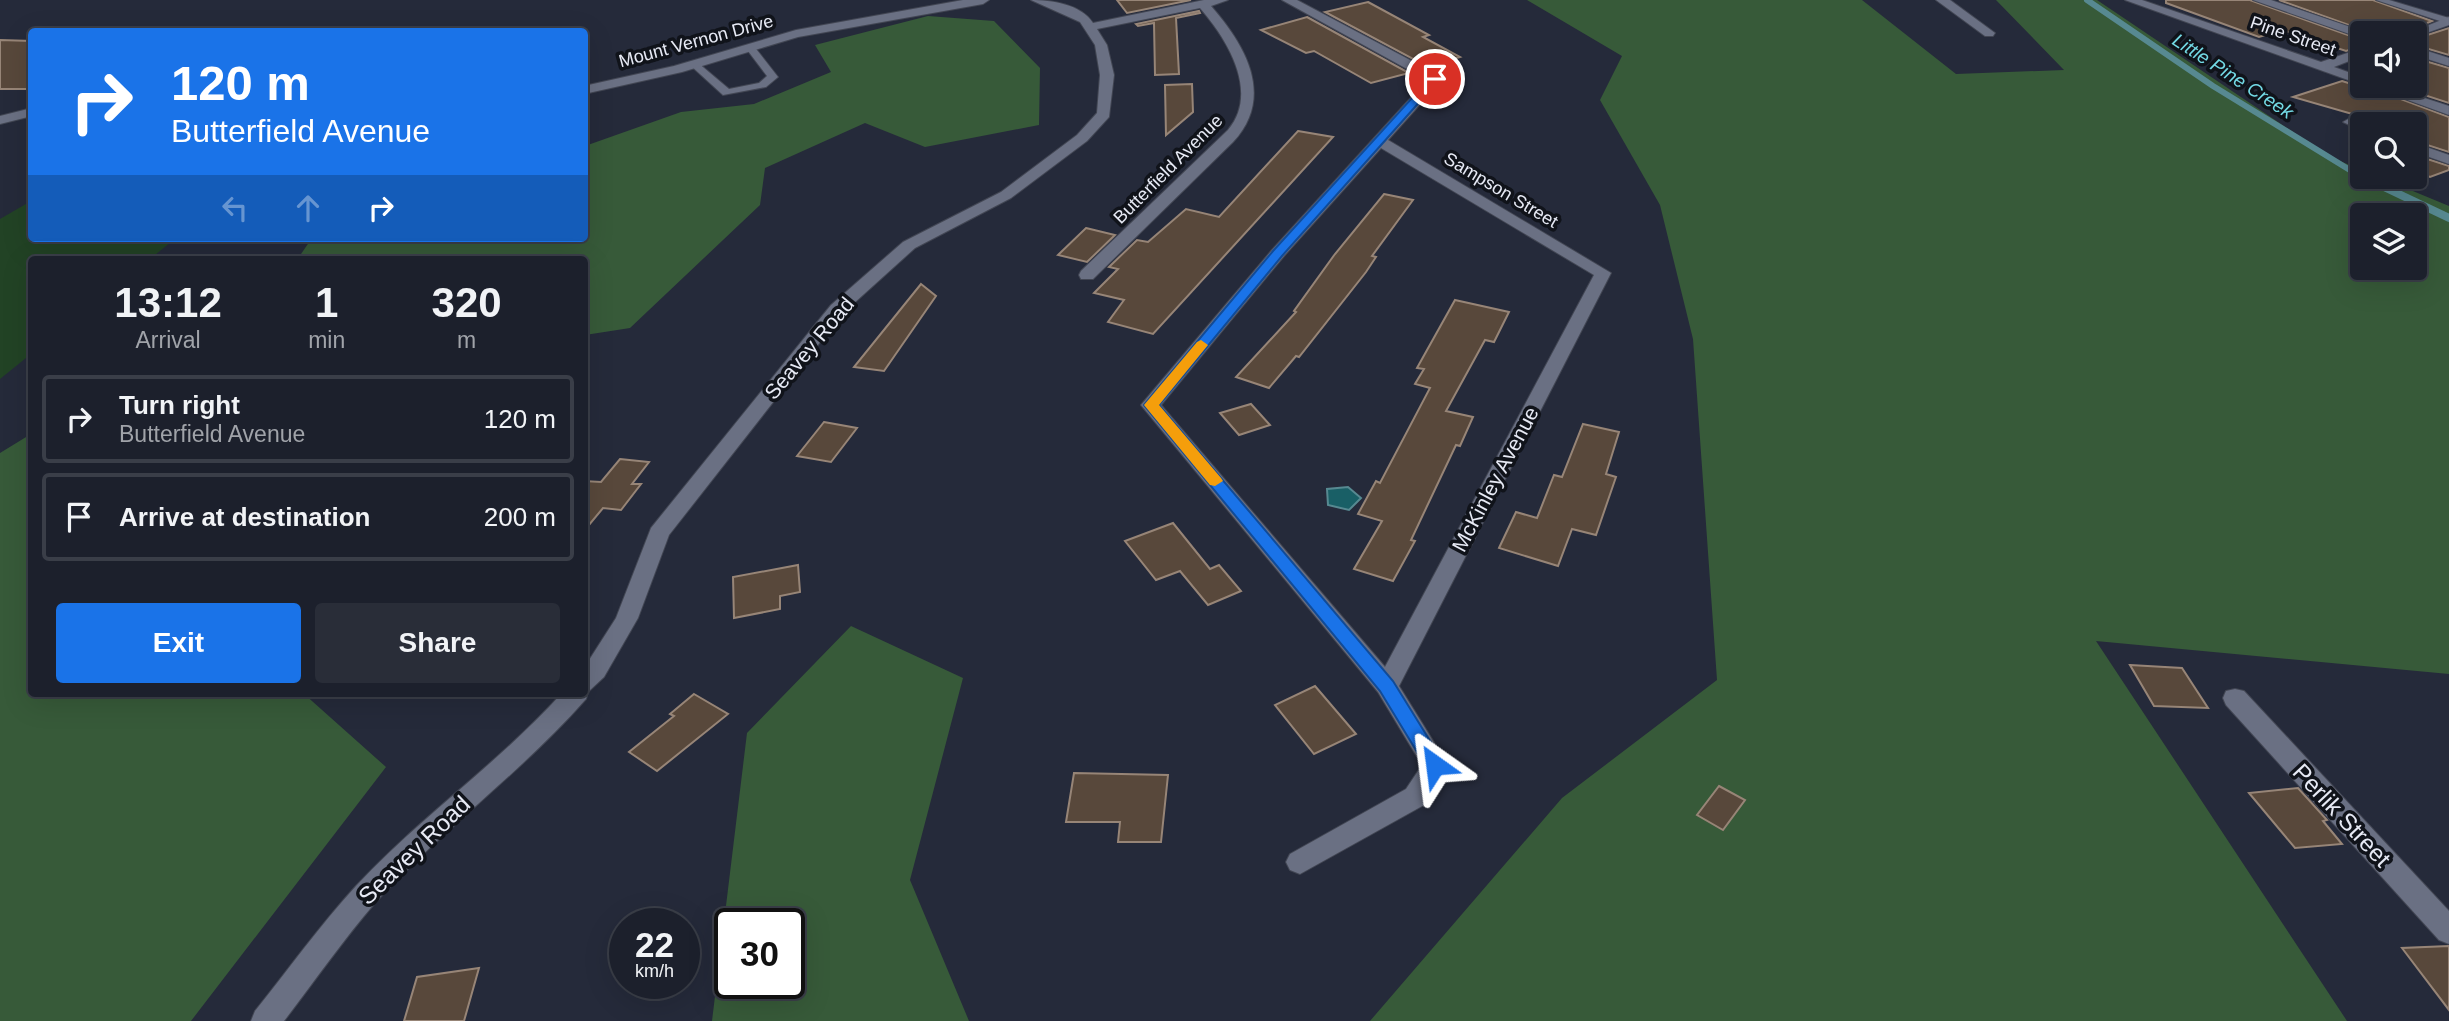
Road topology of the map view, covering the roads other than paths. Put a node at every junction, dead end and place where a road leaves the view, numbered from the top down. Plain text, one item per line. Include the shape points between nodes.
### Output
1 (983, 0) edge
2 (1037, 0) edge
3 (1222, 0) edge
4 (1288, 0) edge
5 (1942, 0) edge
6 (2132, 0) edge
7 (2259, 0) edge
8 (2380, 0) edge
9 (1203, 4) junction
10 (2449, 21) edge
11 (1089, 27) junction
12 (2427, 29) edge
13 (2350, 30) edge
14 (1989, 33) dead end
15 (750, 47) junction
16 (2427, 55) edge
17 (2350, 56) edge
18 (2449, 62) edge
19 (694, 64) junction
20 (2321, 66) junction
21 (2350, 77) edge
22 (588, 89) edge
23 (2411, 98) edge
24 (2449, 111) edge
25 (28, 112) edge
26 (0, 120) edge
27 (1379, 141) junction
28 (2427, 152) edge
29 (2449, 160) edge
30 (1603, 273) joint
31 (1087, 275) dead end
32 (588, 680) edge
33 (1387, 686) junction
34 (573, 697) edge
35 (2235, 698) dead end
36 (1300, 862) dead end
37 (2449, 931) edge
38 (266, 1021) edge

1 - 15 street, Mount Vernon Drive via 796,34
2 - 11 street, Seavey Road via 1063,8
3 - 9 street
4 - 27 street via 1435,79
5 - 14 street
6 - 20 street, Pine Street
7 - 13 street
8 - 10 lane
9 - 11 street
9 - 31 street, Butterfield Avenue via 1235,50 1246,86 1246,114 1181,186
10 - 12 street
11 - 32 street, Seavey Road via 1101,46 1107,75 1104,114 1082,138 1006,195 909,245 837,309 659,533 627,618
15 - 19 street, Mount Vernon Drive
15 - 19 lane via 773,77 762,85 727,93
16 - 18 street
17 - 20 street
19 - 22 street, Mount Vernon Drive
20 - 21 street, Pine Street
23 - 24 street
25 - 26 street
27 - 30 street, Sampson Street
27 - 33 street via 1151,405
28 - 29 street
30 - 33 street, McKinley Avenue
33 - 36 street via 1435,765 1415,797
34 - 38 street, Seavey Road via 542,732 365,895
35 - 37 street, Perlik Street

